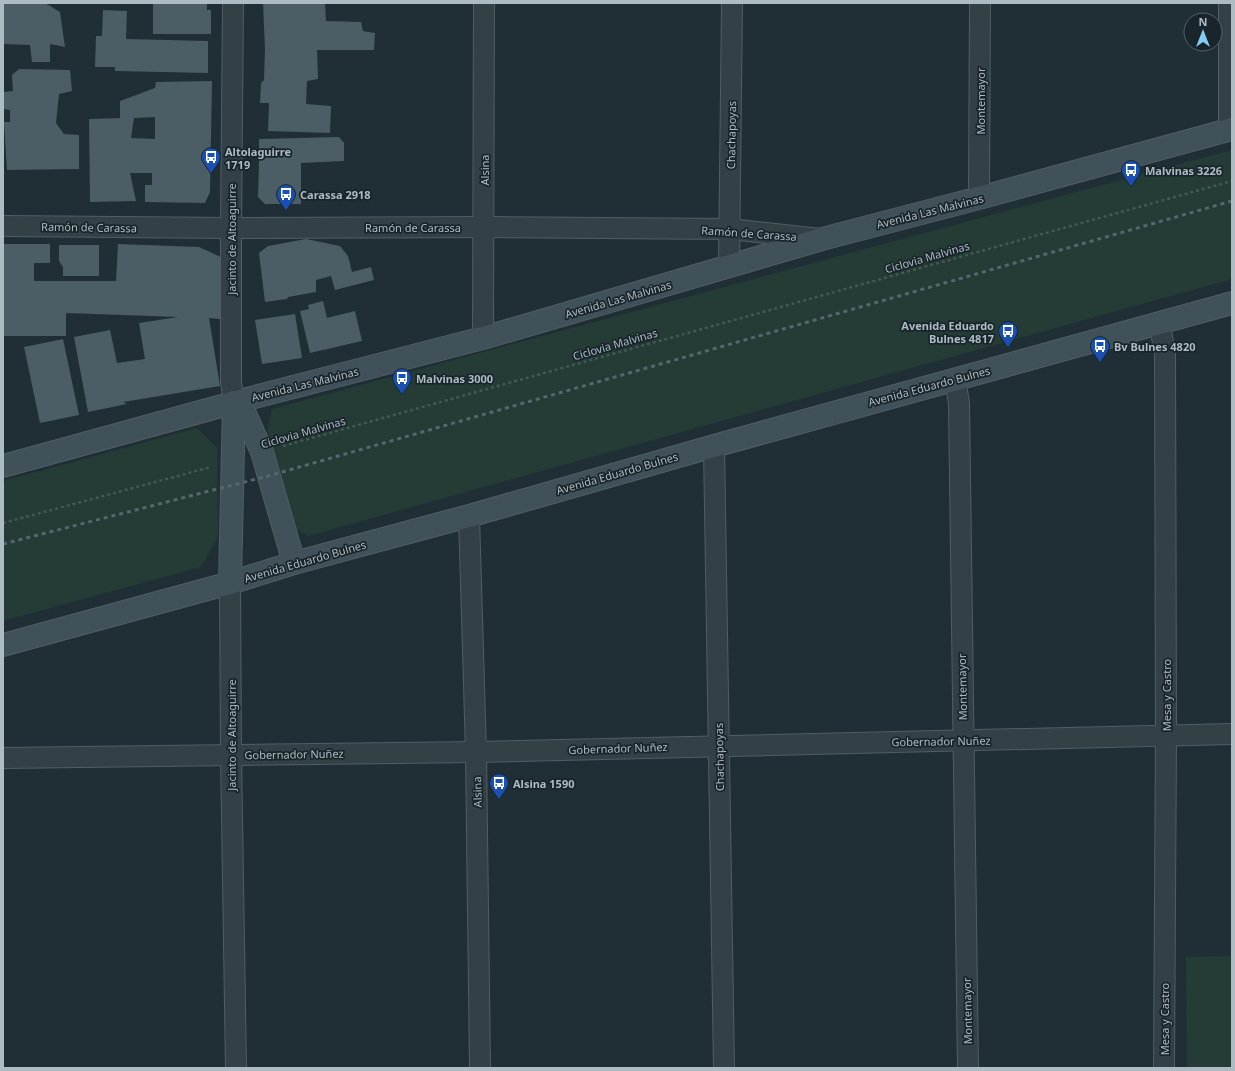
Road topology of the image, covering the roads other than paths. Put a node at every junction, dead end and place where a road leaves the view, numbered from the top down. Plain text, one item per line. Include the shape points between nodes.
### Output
1 (233, 3) edge
2 (484, 3) edge
3 (732, 3) edge
4 (980, 3) edge
5 (1229, 3) edge
6 (1230, 130) edge
7 (979, 198) junction
8 (3, 226) edge
9 (484, 227) junction
10 (231, 228) junction
11 (730, 229) junction
12 (822, 239) junction
13 (729, 267) junction
14 (1232, 303) edge
15 (1159, 323) junction
16 (483, 338) junction
17 (955, 379) junction
18 (234, 402) junction
19 (714, 446) junction
20 (3, 466) edge
21 (469, 516) junction
22 (294, 563) junction
23 (230, 583) junction
24 (3, 646) edge
25 (1232, 734) edge
26 (1166, 735) junction
27 (963, 741) junction
28 (718, 746) junction
29 (476, 752) junction
30 (231, 754) junction
31 (3, 758) edge
32 (236, 1068) edge
33 (480, 1068) edge
34 (724, 1068) edge
35 (968, 1068) edge
36 (1164, 1068) edge

1 - 10 street, Jacinto de Altoaguirre
2 - 9 street, Alsina
3 - 11 street, Chachapoyas
4 - 7 street, Montemayor
5 - 6 street
6 - 7 main road, Avenida Las Malvinas
7 - 12 main road, Avenida Las Malvinas
8 - 10 street, Ramón de Carassa
9 - 10 street, Ramón de Carassa
9 - 11 street, Ramón de Carassa
9 - 16 street, Alsina
10 - 18 street, Jacinto de Altoaguirre via 231,382
11 - 12 street, Ramón de Carassa
11 - 13 street, Chachapoyas
12 - 13 main road, Avenida Las Malvinas
13 - 16 main road, Avenida Las Malvinas
14 - 15 main road, Avenida Eduardo Bulnes
15 - 17 main road, Avenida Eduardo Bulnes
15 - 26 street, Mesa y Castro via 1165,351
16 - 18 main road, Avenida Las Malvinas
17 - 19 main road, Avenida Eduardo Bulnes
17 - 27 street, Montemayor via 959,403
18 - 20 main road, Avenida Las Malvinas
18 - 22 main road via 246,416 262,452
18 - 23 main road, Jacinto de Altoaguirre
19 - 21 main road, Avenida Eduardo Bulnes
19 - 28 street, Chachapoyas
21 - 22 main road, Avenida Eduardo Bulnes
21 - 29 street, Alsina
22 - 23 main road, Avenida Eduardo Bulnes
23 - 24 main road, Avenida Eduardo Bulnes
23 - 30 street, Jacinto de Altoaguirre
25 - 26 street, Gobernador Nuñez
26 - 27 street, Gobernador Nuñez
26 - 36 street, Mesa y Castro
27 - 28 street, Gobernador Nuñez
27 - 35 street, Montemayor
28 - 29 street, Gobernador Nuñez
28 - 34 street, Chachapoyas
29 - 30 street, Gobernador Nuñez
29 - 33 street, Alsina
30 - 31 street, Gobernador Nuñez
30 - 32 street, Jacinto de Altoaguirre

